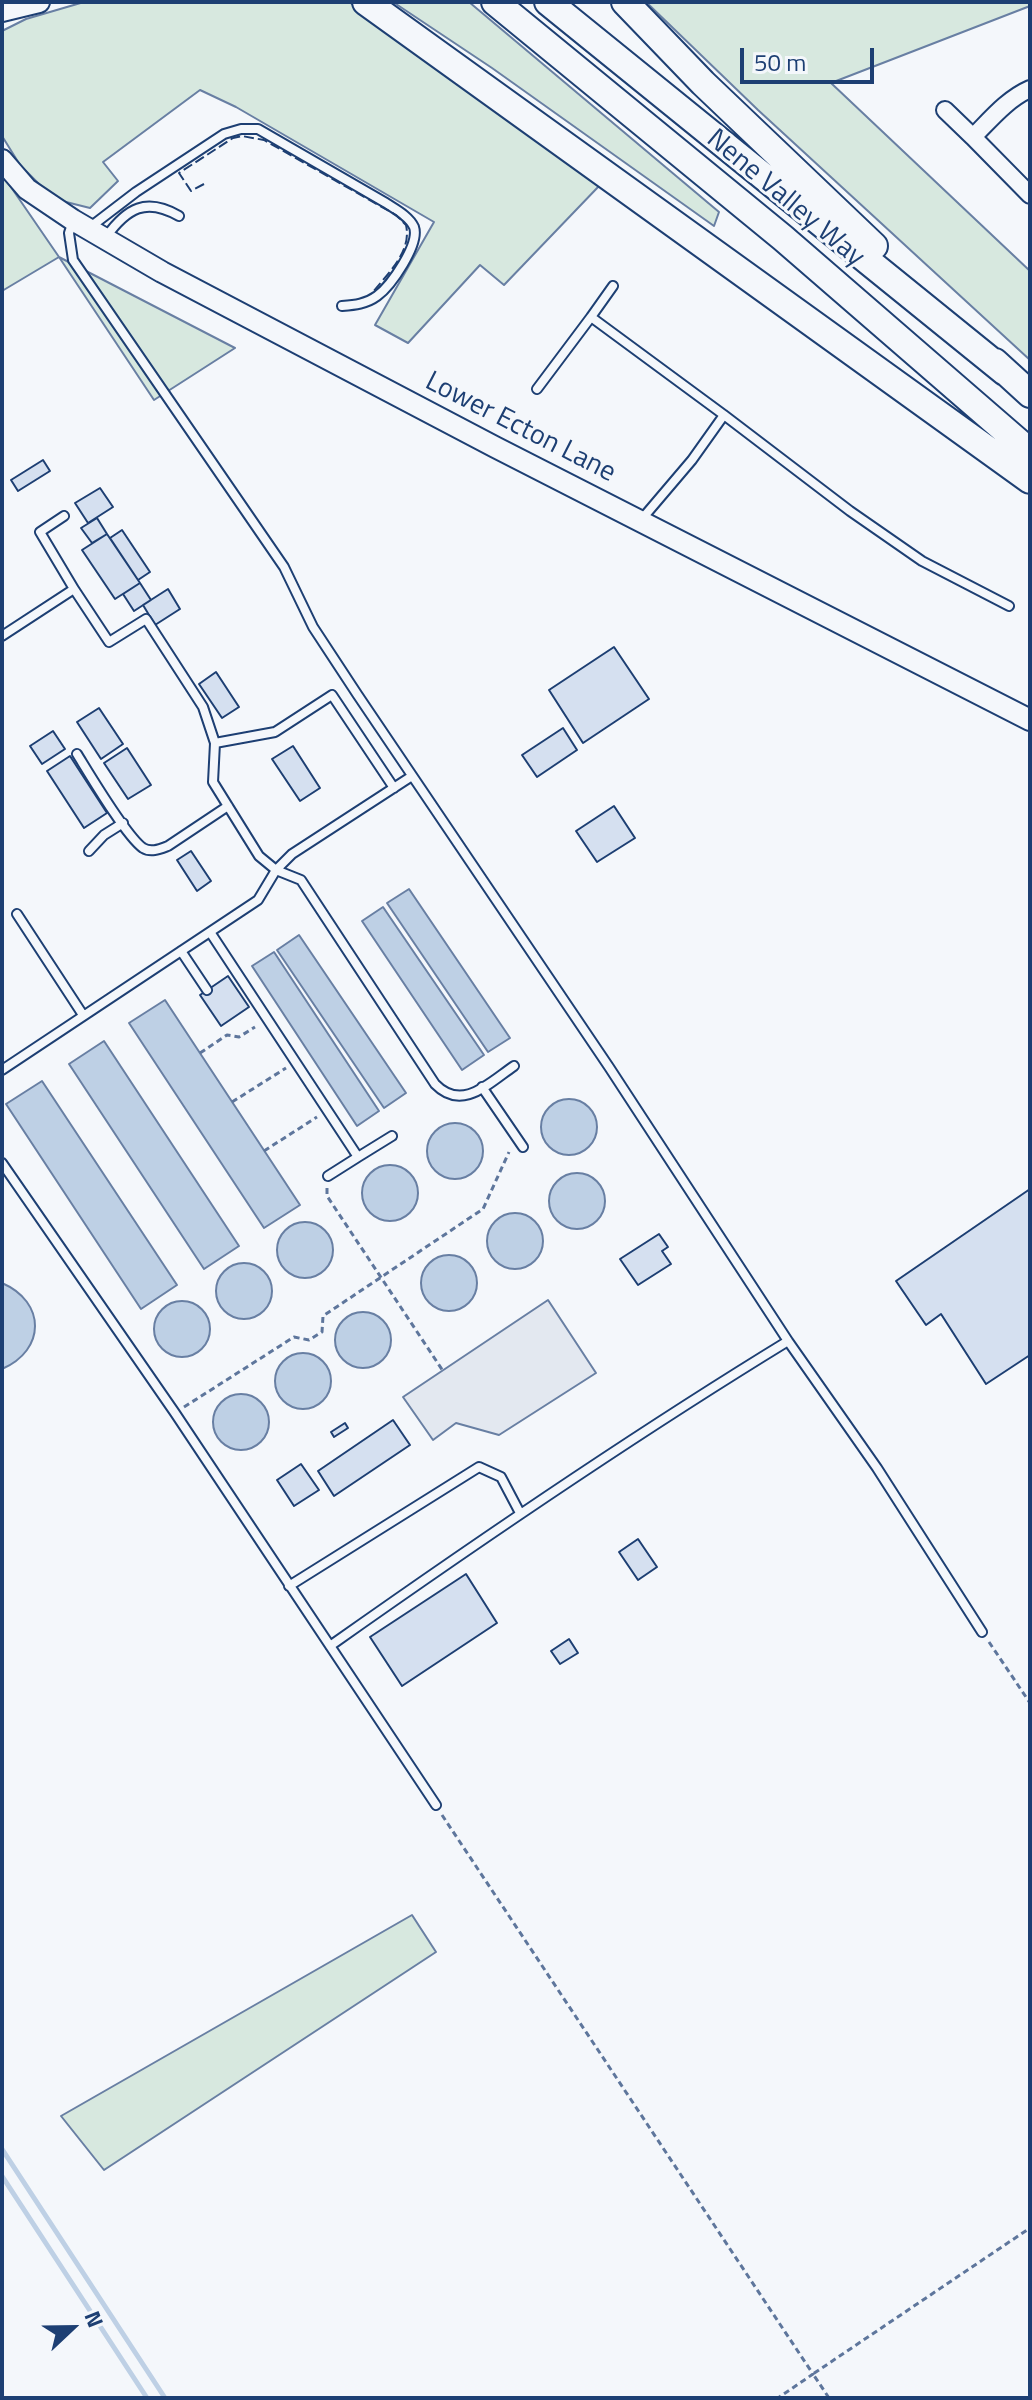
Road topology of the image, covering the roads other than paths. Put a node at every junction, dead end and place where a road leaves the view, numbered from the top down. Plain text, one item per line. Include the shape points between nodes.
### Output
1 (39, 2) edge
2 (366, 2) edge
3 (495, 2) edge
4 (548, 2) edge
5 (625, 2) edge
6 (7, 8) edge
7 (1030, 89) edge
8 (945, 110) dead end
9 (973, 137) junction
10 (2, 160) edge
11 (1030, 195) edge
12 (179, 216) dead end
13 (89, 228) junction
14 (613, 286) dead end
15 (342, 306) dead end
16 (591, 317) junction
17 (1005, 372) junction
18 (537, 389) dead end
19 (1030, 394) edge
20 (724, 415) junction
21 (1030, 452) edge
22 (1030, 480) edge
23 (64, 516) dead end
24 (641, 520) junction
25 (74, 589) junction
26 (1009, 606) dead end
27 (2, 636) edge
28 (1030, 720) edge
29 (215, 743) junction
30 (77, 754) dead end
31 (412, 776) junction
32 (394, 788) junction
33 (228, 806) junction
34 (123, 823) junction
35 (89, 851) dead end
36 (276, 870) junction
37 (17, 914) dead end
38 (210, 932) junction
39 (181, 951) junction
40 (207, 990) dead end
41 (83, 1015) junction
42 (514, 1066) dead end
43 (2, 1070) edge
44 (482, 1087) junction
45 (392, 1136) dead end
46 (523, 1147) dead end
47 (358, 1157) junction
48 (2, 1163) edge
49 (328, 1176) road end
50 (788, 1341) junction
51 (520, 1513) junction
52 (289, 1586) junction
53 (982, 1632) road end
54 (330, 1646) junction
55 (436, 1805) road end

1 - 6 street
2 - 22 highway
3 - 21 highway, Nene Valley Way via 783,238
4 - 17 highway, Nene Valley Way
5 - 17 highway
7 - 9 street
8 - 9 street
9 - 11 street
10 - 13 street, Lower Ecton Lane via 27,189
12 - 13 lane via 164,207 145,207
13 - 15 lane via 224,134 258,129 386,203 414,227 415,244 378,295 360,305
13 - 24 street, Lower Ecton Lane via 176,279
13 - 31 lane via 69,233 73,260 284,567 313,627
14 - 16 lane
16 - 18 lane
16 - 20 lane
17 - 19 highway
20 - 24 lane
20 - 26 lane via 922,561
23 - 25 lane via 40,532
24 - 28 street, Lower Ecton Lane
25 - 27 lane
25 - 29 lane via 109,642 146,619 203,707
29 - 32 lane via 275,732 332,695
29 - 33 lane via 213,782
30 - 34 lane
31 - 32 lane
31 - 50 lane
32 - 36 lane via 292,854
33 - 34 lane via 157,850 144,848
33 - 36 lane via 259,856
34 - 35 lane
36 - 38 lane via 258,900
36 - 44 lane via 301,880 435,1084 463,1097
37 - 41 lane
38 - 39 lane
38 - 47 lane
39 - 40 lane
39 - 41 lane
41 - 43 lane
42 - 44 lane
44 - 46 lane
45 - 47 lane
47 - 49 lane
48 - 52 lane
50 - 51 lane
50 - 53 lane
51 - 52 lane via 501,1477 479,1467
51 - 54 lane
52 - 54 lane
54 - 55 lane

